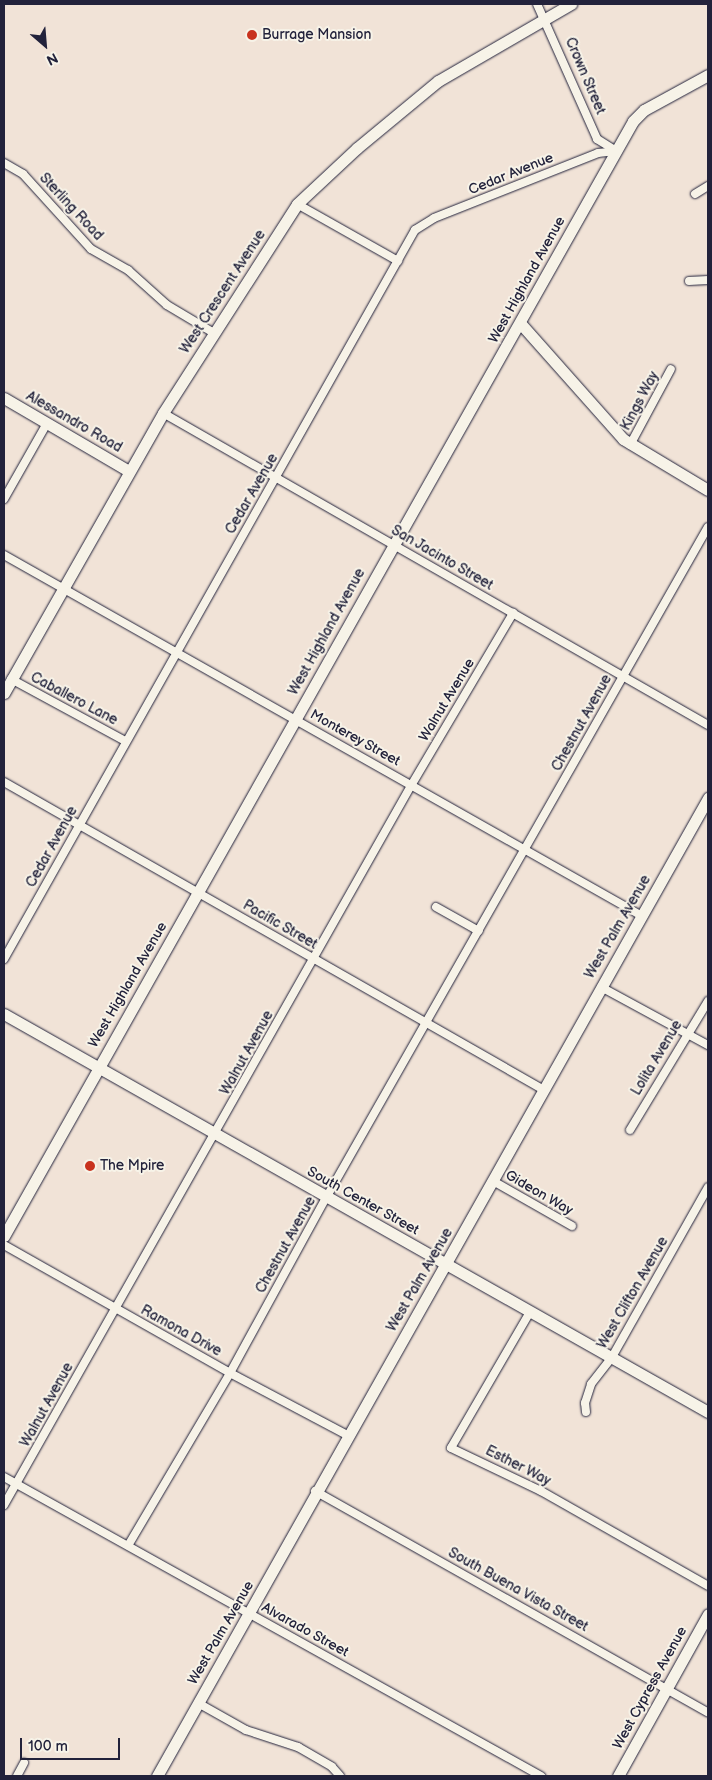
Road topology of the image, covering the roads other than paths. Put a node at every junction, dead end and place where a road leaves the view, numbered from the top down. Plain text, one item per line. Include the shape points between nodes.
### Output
1 (537, 4) edge
2 (571, 4) edge
3 (545, 17) junction
4 (708, 76) edge
5 (616, 151) junction
6 (4, 163) edge
7 (708, 186) edge
8 (695, 194) dead end
9 (297, 204) junction
10 (398, 261) junction
11 (708, 280) edge
12 (688, 282) dead end
13 (521, 324) junction
14 (214, 334) junction
15 (671, 369) dead end
16 (4, 398) edge
17 (163, 413) junction
18 (46, 425) junction
19 (630, 445) junction
20 (129, 471) junction
21 (276, 478) junction
22 (708, 490) edge
23 (4, 497) edge
24 (708, 527) edge
25 (394, 544) junction
26 (4, 555) edge
27 (62, 588) junction
28 (513, 613) junction
29 (175, 653) junction
30 (622, 677) junction
31 (11, 679) junction
32 (4, 691) edge
33 (295, 719) junction
34 (708, 725) edge
35 (125, 741) junction
36 (4, 782) edge
37 (412, 784) junction
38 (708, 798) edge
39 (79, 824) junction
40 (526, 849) junction
41 (198, 892) junction
42 (436, 907) dead end
43 (642, 916) junction
44 (480, 931) junction
45 (4, 959) edge
46 (314, 959) junction
47 (601, 987) junction
48 (708, 1001) edge
49 (4, 1014) edge
50 (428, 1023) junction
51 (686, 1033) junction
52 (708, 1046) edge
53 (98, 1067) junction
54 (544, 1090) junction
55 (630, 1130) dead end
56 (216, 1135) junction
57 (494, 1181) junction
58 (708, 1187) edge
59 (326, 1198) junction
60 (572, 1226) dead end
61 (4, 1236) edge
62 (4, 1245) edge
63 (446, 1265) junction
64 (114, 1308) junction
65 (530, 1312) junction
66 (612, 1357) junction
67 (230, 1373) junction
68 (586, 1412) dead end
69 (708, 1412) edge
70 (347, 1435) junction
71 (4, 1477) edge
72 (17, 1485) junction
73 (315, 1491) junction
74 (4, 1504) edge
75 (129, 1544) junction
76 (708, 1586) edge
77 (249, 1613) junction
78 (708, 1614) edge
79 (668, 1688) junction
80 (198, 1703) junction
81 (708, 1712) edge
82 (24, 1763) dead end
83 (17, 1776) edge
84 (157, 1776) edge
85 (340, 1776) edge
86 (541, 1776) edge
87 (618, 1776) edge

1 - 3 street, Crown Street
2 - 3 street, West Crescent Avenue
3 - 5 street, Crown Street via 598,139
3 - 9 street, West Crescent Avenue via 438,81 357,148
4 - 5 street, West Highland Avenue via 638,115
5 - 10 street, Cedar Avenue via 598,154 434,218 415,230
5 - 13 street, West Highland Avenue
6 - 14 street, Sterling Road via 23,174 91,249 128,270 167,305
7 - 8 street
9 - 10 street
9 - 14 street, West Crescent Avenue
10 - 21 street, Cedar Avenue
11 - 12 street
13 - 19 street via 609,426
13 - 25 street, West Highland Avenue
14 - 17 street, West Crescent Avenue
15 - 19 street, Kings Way
16 - 18 street, Alessandro Road
17 - 20 street, West Crescent Avenue
17 - 21 street, San Jacinto Street
18 - 20 street, Alessandro Road
18 - 23 street
19 - 22 street
20 - 27 street, West Crescent Avenue
21 - 25 street, San Jacinto Street
21 - 29 street, Cedar Avenue
24 - 30 street, Chestnut Avenue
25 - 28 street, San Jacinto Street
25 - 33 street, West Highland Avenue
26 - 27 street, Monterey Street
27 - 29 street, Monterey Street
27 - 31 street, West Crescent Avenue
28 - 30 street, San Jacinto Street
28 - 37 street, Walnut Avenue
29 - 33 street, Monterey Street
29 - 35 street, Cedar Avenue
30 - 34 street, San Jacinto Street
30 - 40 street, Chestnut Avenue
31 - 32 street, West Crescent Avenue
31 - 35 street, Caballero Lane
33 - 37 street, Monterey Street
33 - 41 street, West Highland Avenue
35 - 39 street, Cedar Avenue
36 - 39 street, Pacific Street
37 - 40 street, Monterey Street
37 - 46 street, Walnut Avenue
38 - 43 street, West Palm Avenue
39 - 41 street, Pacific Street
39 - 45 street, Cedar Avenue
40 - 43 street, Monterey Street
40 - 44 street, Chestnut Avenue
41 - 46 street, Pacific Street
41 - 53 street, West Highland Avenue
42 - 44 street
43 - 47 street, West Palm Avenue
44 - 50 street, Chestnut Avenue
46 - 50 street, Pacific Street
46 - 56 street, Walnut Avenue
47 - 51 street
47 - 54 street, West Palm Avenue
48 - 51 street, Lolita Avenue
49 - 53 street, South Center Street
50 - 54 street, Pacific Street
50 - 59 street, Chestnut Avenue
51 - 52 street
51 - 55 street, Lolita Avenue
53 - 56 street, South Center Street
53 - 61 street, West Highland Avenue
54 - 57 street, West Palm Avenue
56 - 59 street, South Center Street
56 - 64 street, Walnut Avenue
57 - 60 street, Gideon Way
57 - 63 street, West Palm Avenue
58 - 66 street, West Clifton Avenue
59 - 63 street, South Center Street
59 - 67 street, Chestnut Avenue
62 - 64 street, Ramona Drive
63 - 65 street, South Center Street
63 - 70 street, West Palm Avenue
64 - 67 street, Ramona Drive
64 - 72 street, Walnut Avenue
65 - 66 street, South Center Street
65 - 76 street, Esther Way via 451,1448 541,1491
66 - 68 street, West Clifton Avenue via 591,1384 585,1403
66 - 69 street, South Center Street
67 - 70 street, Ramona Drive
67 - 75 street, Chestnut Avenue
70 - 73 street, West Palm Avenue
71 - 72 street, Alvarado Street
72 - 74 street, Walnut Avenue
72 - 75 street, Alvarado Street
73 - 77 street, West Palm Avenue
73 - 79 street, South Buena Vista Street
75 - 77 street, Alvarado Street
77 - 80 street, West Palm Avenue
77 - 86 street, Alvarado Street
78 - 79 street, West Cypress Avenue
79 - 81 street, South Buena Vista Street
79 - 87 street, West Cypress Avenue
80 - 84 street, West Palm Avenue
80 - 85 street via 246,1730 298,1747 332,1767
82 - 83 street

